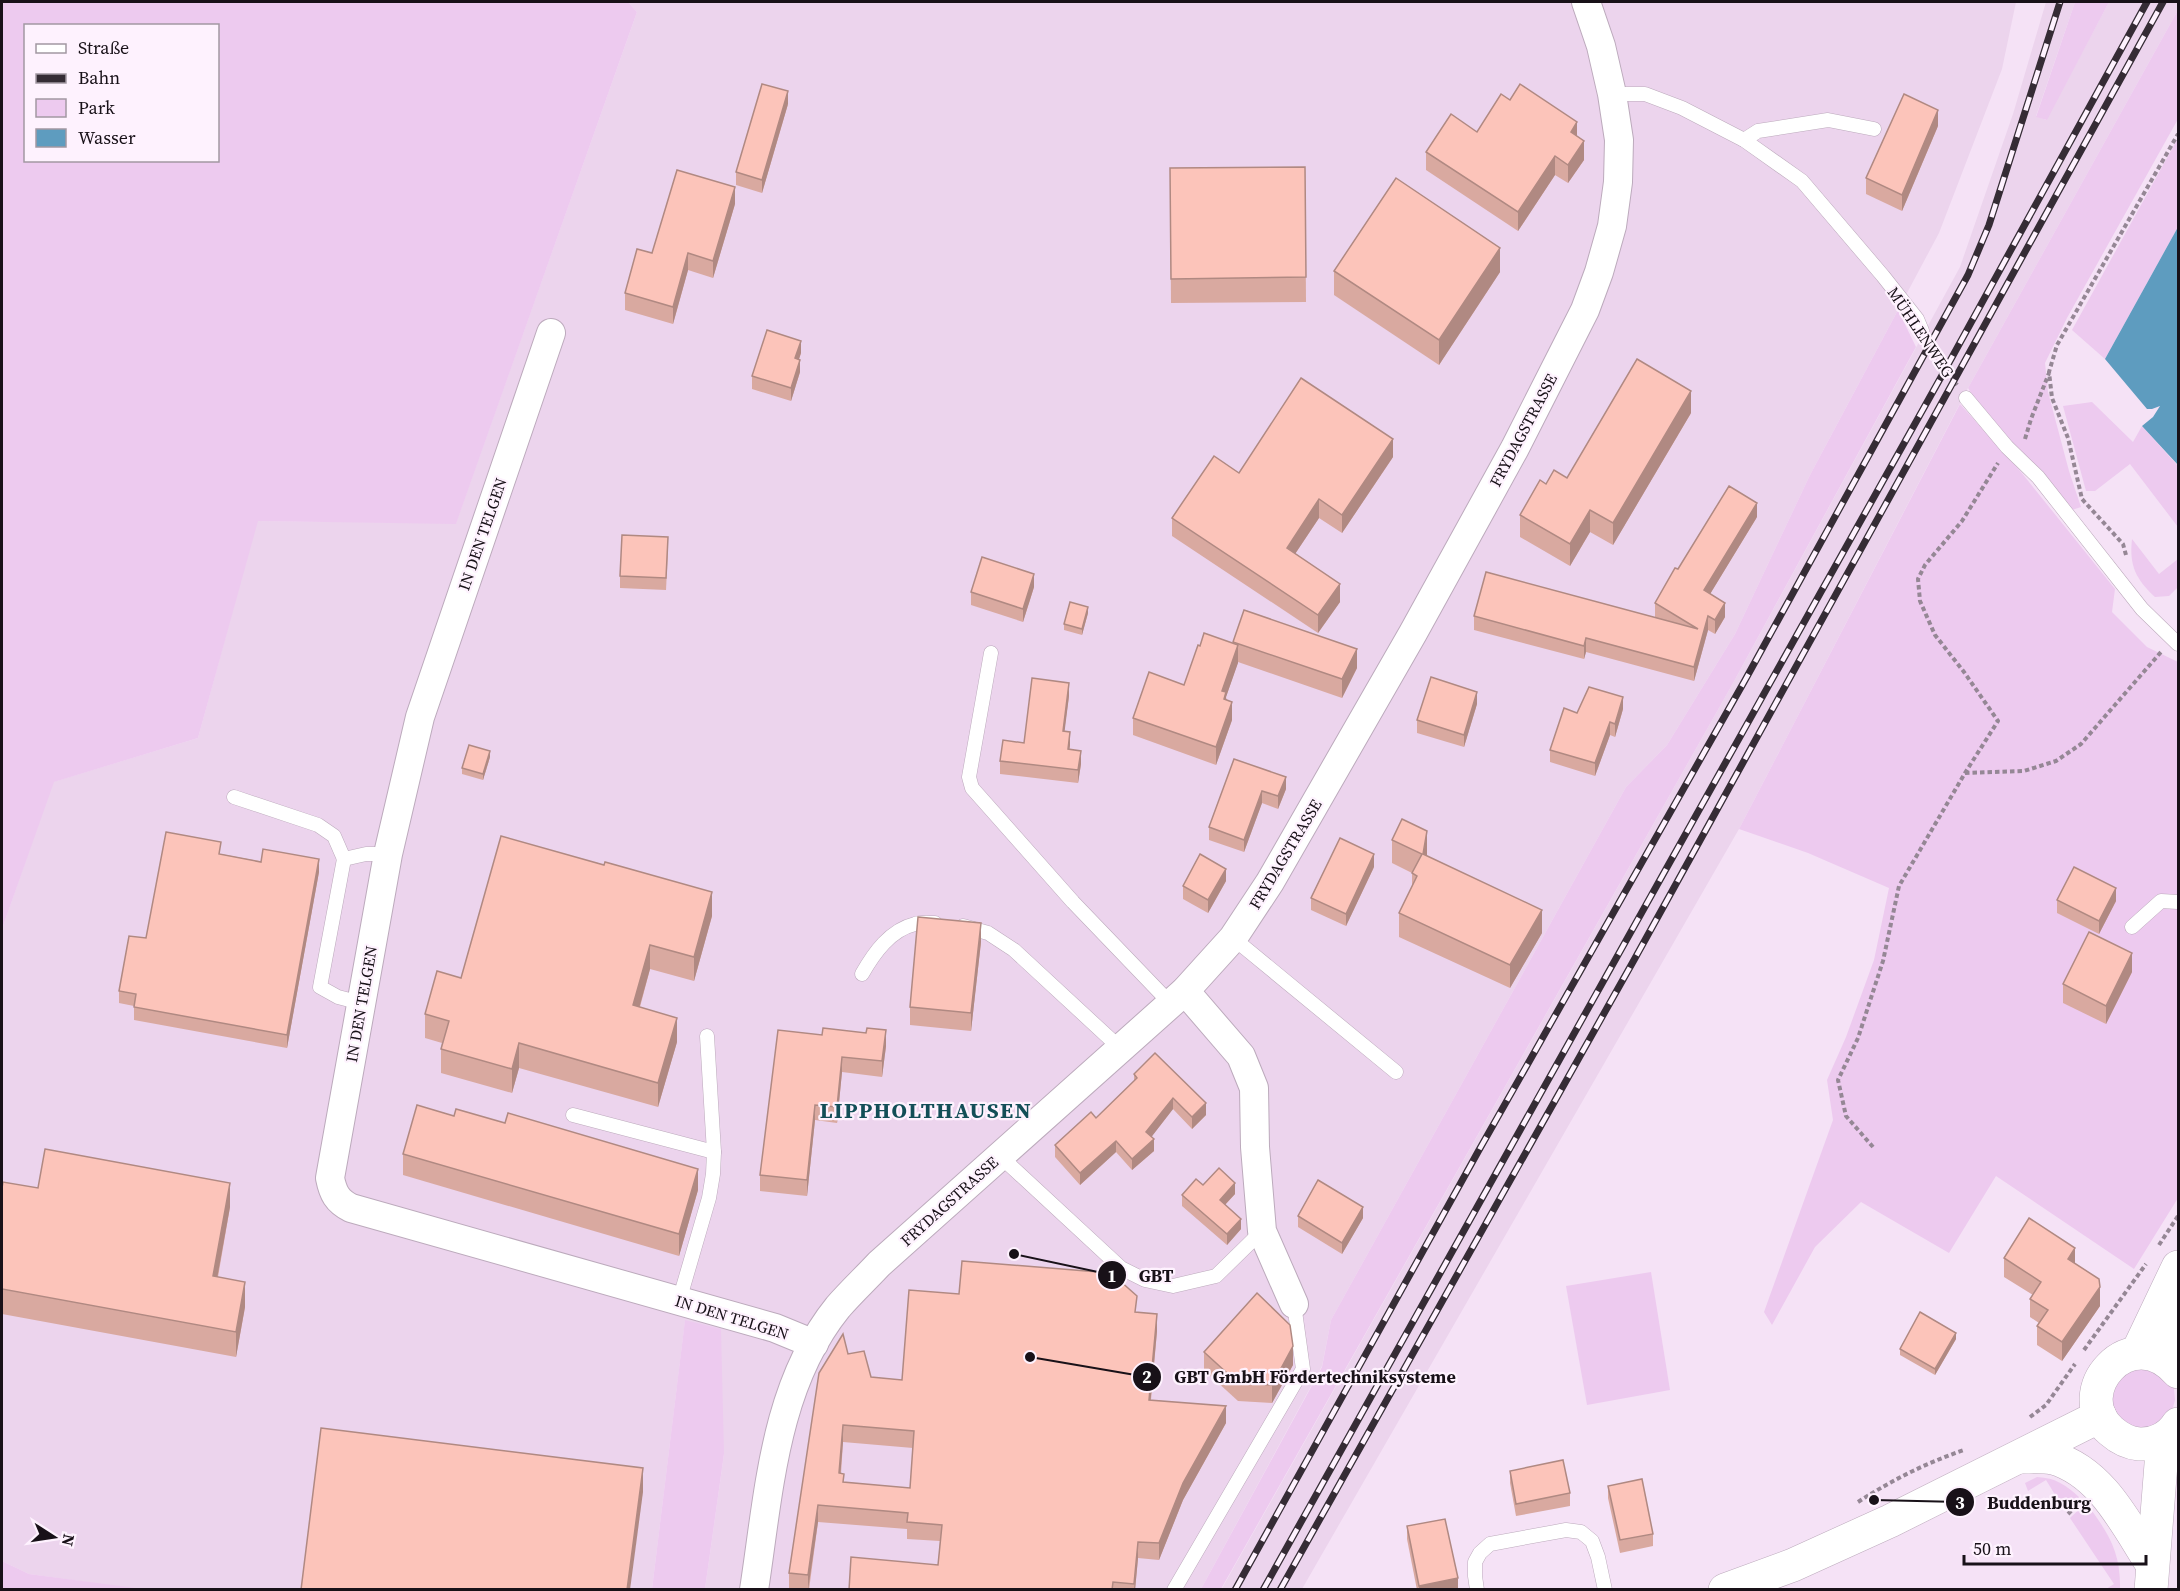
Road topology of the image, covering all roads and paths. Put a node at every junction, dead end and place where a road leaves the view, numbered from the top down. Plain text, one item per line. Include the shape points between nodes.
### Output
1 (1586, 2) edge
2 (1612, 94) junction
3 (1874, 129) dead end
4 (2178, 134) edge
5 (1744, 140) junction
6 (1922, 331) joint
7 (551, 333) dead end
8 (2049, 372) junction
9 (1966, 398) joint
10 (2007, 447) junction
11 (2020, 460) junction
12 (2121, 584) junction
13 (2176, 641) edge
14 (991, 653) dead end
15 (1965, 773) junction
16 (234, 797) dead end
17 (388, 854) junction
18 (344, 860) junction
19 (2178, 902) edge
20 (2132, 927) dead end
21 (1233, 938) junction
22 (862, 974) dead end
23 (1178, 998) junction
24 (361, 1003) junction
25 (707, 1036) dead end
26 (1120, 1048) junction
27 (1396, 1072) dead end
28 (573, 1115) dead end
29 (1873, 1148) dead end
30 (714, 1152) junction
31 (1000, 1155) junction
32 (2178, 1216) edge
33 (1262, 1231) junction
34 (2159, 1261) edge
35 (679, 1301) junction
36 (1294, 1304) joint
37 (2178, 1315) edge
38 (814, 1344) junction
39 (2083, 1353) dead end
40 (2137, 1353) junction
41 (2077, 1361) dead end
42 (2174, 1367) edge
43 (2046, 1406) dead end
44 (2100, 1416) junction
45 (2170, 1432) edge
46 (2131, 1443) junction
47 (2021, 1457) junction
48 (2152, 1577) edge
49 (754, 1590) edge
50 (1174, 1590) edge
51 (1477, 1590) edge
52 (1605, 1590) edge
53 (1725, 1590) edge

1 - 2 street, FRYDAGSTRASSE
2 - 5 lane, MÜHLENWEG via 1645,94
2 - 21 street, FRYDAGSTRASSE via 1619,140 1618,182 1612,226 1585,310 1515,448 1413,633 1270,882
3 - 5 lane via 1828,120 1758,131
4 - 8 path via 2057,345
5 - 6 lane, MÜHLENWEG via 1802,181 1883,276
6 - 9 path, MÜHLENWEG
7 - 17 street, IN DEN TELGEN via 420,717
8 - 11 path
8 - 12 path via 2052,398 2068,438 2082,499 2123,544 2131,577
9 - 10 lane
10 - 11 lane
10 - 15 path via 1962,521 1918,579 1920,601 1935,635 1998,721
11 - 12 lane via 2038,477
12 - 13 lane
13 - 15 path via 2081,744 2056,761 2024,771
14 - 23 lane via 969,777 972,789 1073,902
15 - 29 path via 1899,886 1883,962 1858,1038 1838,1080 1846,1116
16 - 18 lane via 318,825 334,836
17 - 18 lane
17 - 24 street, IN DEN TELGEN
18 - 24 lane via 321,987
19 - 20 lane via 2162,901
21 - 23 street, FRYDAGSTRASSE
21 - 27 lane
22 - 26 lane via 881,946 894,934 915,924 964,926 988,933 1014,950
23 - 26 street, FRYDAGSTRASSE
23 - 33 street via 1241,1056 1254,1089
24 - 35 street, IN DEN TELGEN via 330,1178 339,1202
25 - 30 lane
26 - 31 street, FRYDAGSTRASSE
28 - 30 lane
30 - 35 lane via 709,1198
31 - 33 lane via 1121,1268 1145,1280 1173,1286 1216,1276
31 - 38 street, FRYDAGSTRASSE via 879,1264 838,1308
32 - 34 path
33 - 36 street
34 - 39 path
34 - 40 street
35 - 38 street, IN DEN TELGEN via 775,1328
36 - 50 lane via 1303,1369
37 - 42 street
38 - 49 street, FRYDAGSTRASSE via 793,1388 777,1439
40 - 42 street via 2154,1354
40 - 44 street via 2107,1368 2096,1399
41 - 43 path
44 - 46 street via 2117,1437
44 - 47 street
45 - 46 street via 2142,1444
45 - 48 street
46 - 48 street
47 - 48 street via 2051,1457 2088,1476 2106,1495
47 - 53 street via 1810,1558
51 - 52 lane via 1475,1562 1490,1544 1566,1530 1581,1532 1592,1541

